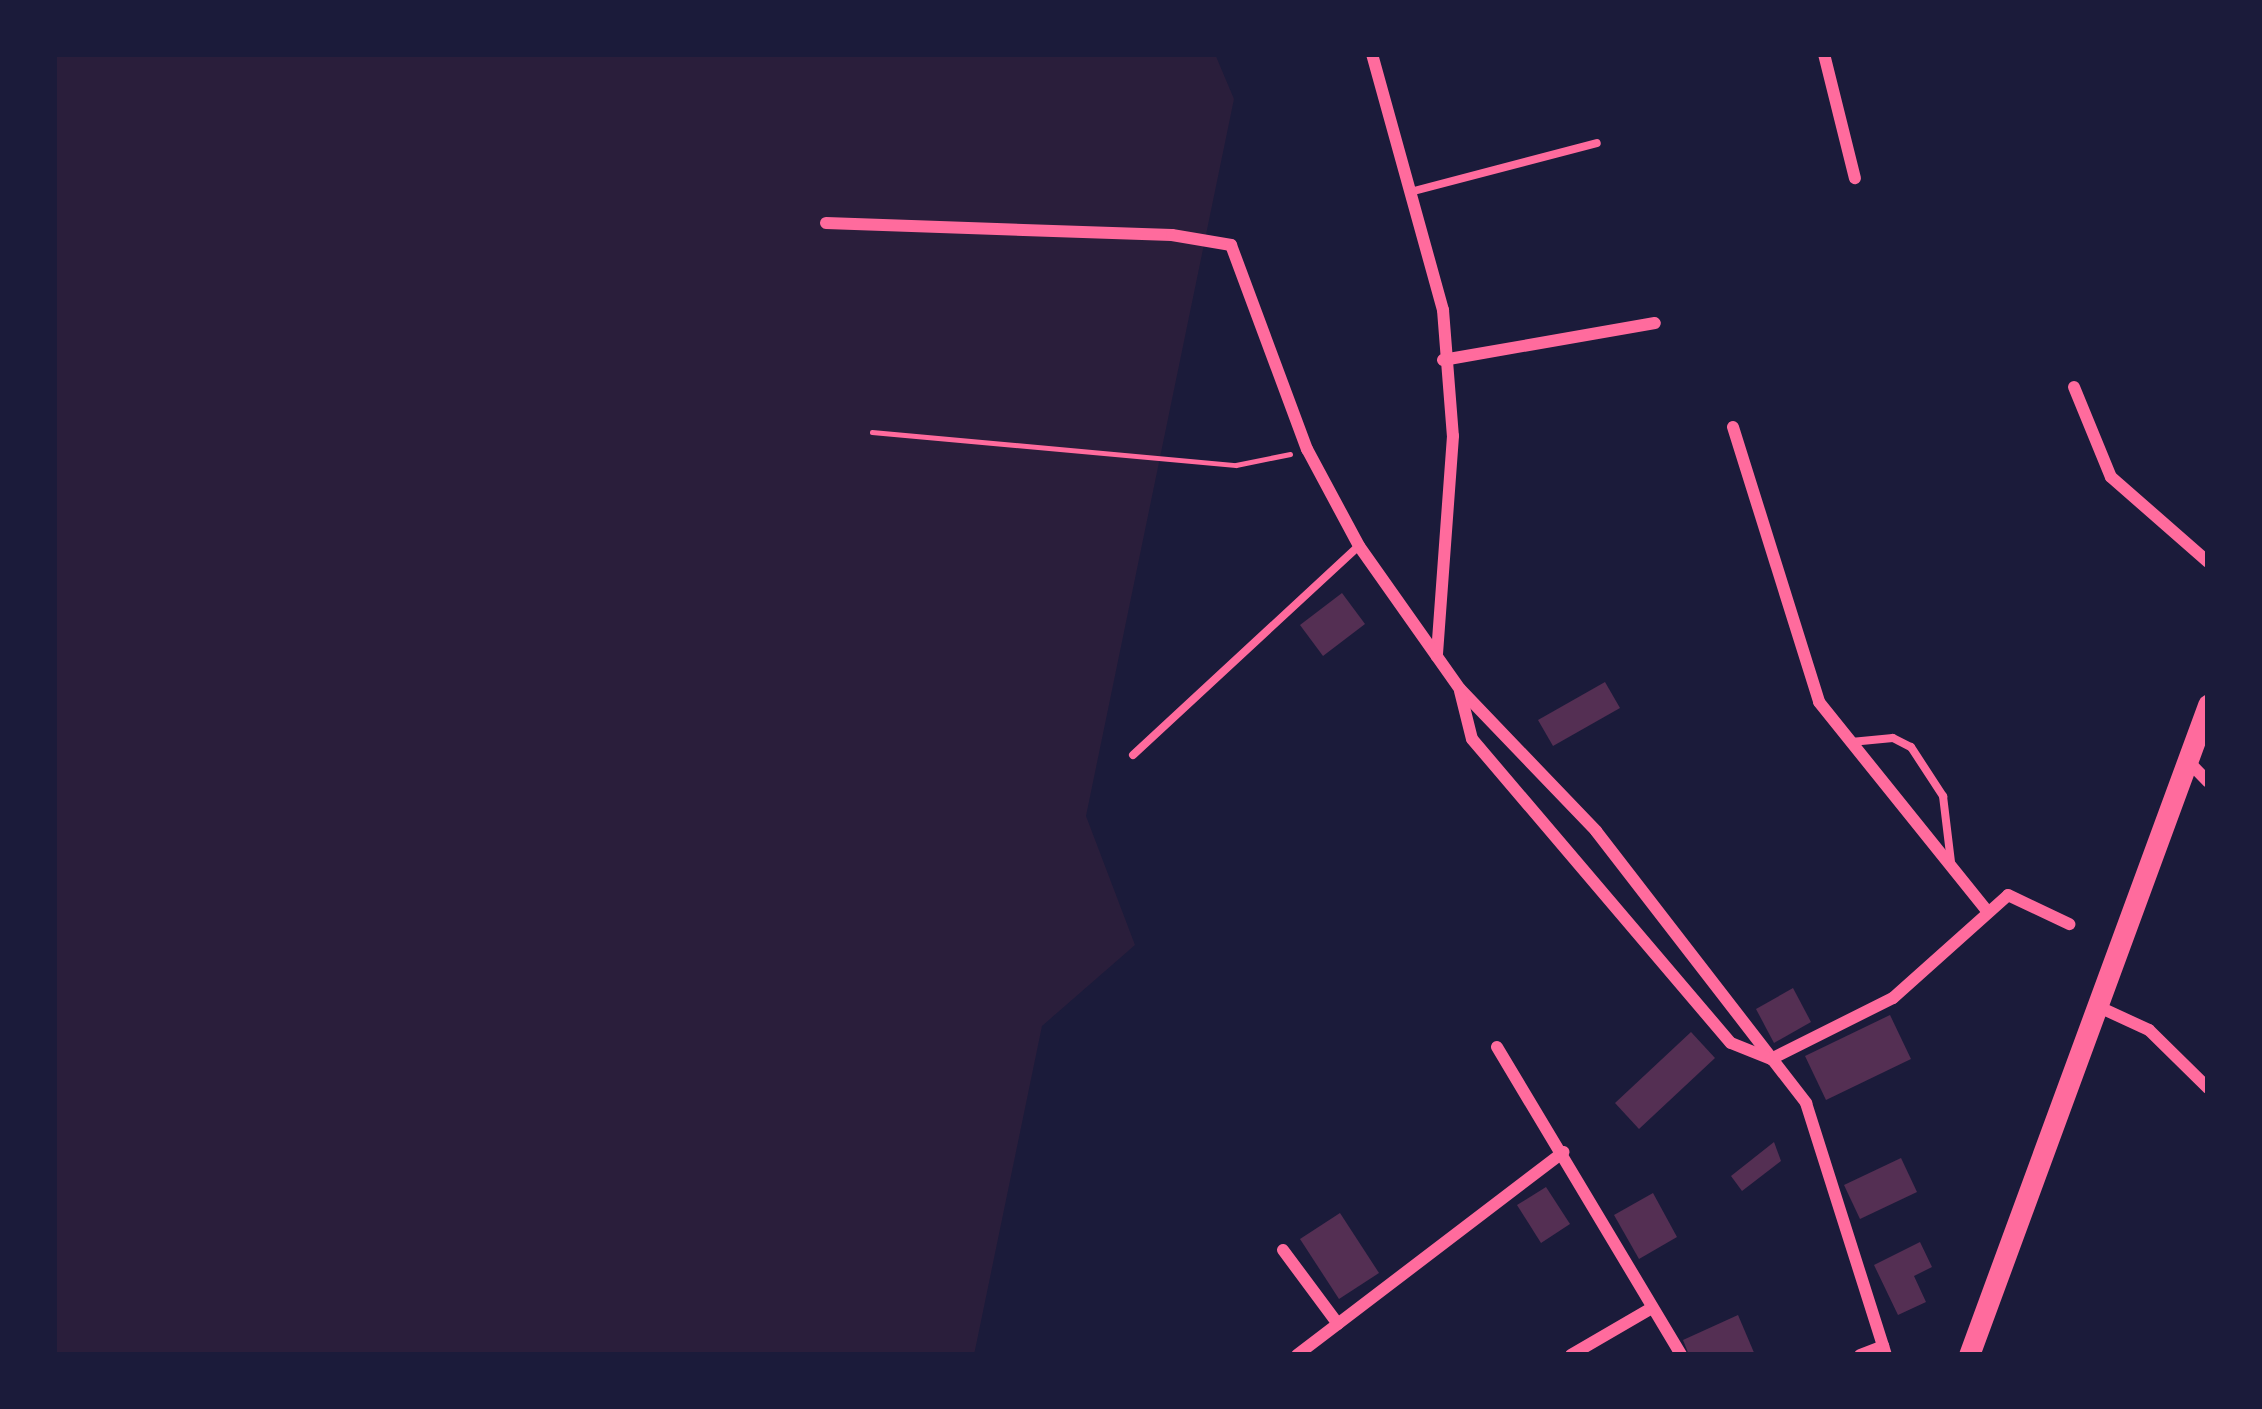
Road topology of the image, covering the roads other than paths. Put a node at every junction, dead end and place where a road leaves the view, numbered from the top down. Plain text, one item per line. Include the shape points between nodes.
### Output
1 (1372, 54) edge
2 (1825, 54) edge
3 (1597, 143) dead end
4 (1855, 178) dead end
5 (1410, 192) junction
6 (826, 223) dead end
7 (1655, 323) dead end
8 (1443, 360) junction
9 (2074, 387) dead end
10 (1732, 427) dead end
11 (1359, 546) junction
12 (2208, 562) edge
13 (1437, 658) junction
14 (1460, 689) junction
15 (2208, 705) edge
16 (1847, 741) junction
17 (1133, 755) dead end
18 (2188, 761) junction
19 (2208, 782) edge
20 (1951, 869) junction
21 (1987, 911) junction
22 (2068, 924) dead end
23 (2099, 1007) junction
24 (1497, 1047) dead end
25 (1771, 1059) junction
26 (2208, 1088) edge
27 (1562, 1152) junction
28 (1283, 1250) dead end
29 (1650, 1309) junction
30 (1338, 1324) junction
31 (1884, 1351) edge
32 (1297, 1355) edge
33 (1571, 1355) edge
34 (1681, 1355) edge
35 (1860, 1355) edge
36 (1969, 1355) edge

1 - 5 street
2 - 4 street
3 - 5 lane
5 - 8 street via 1443,310
6 - 11 street via 1223,240 1239,254 1306,449
7 - 8 street
8 - 13 street via 1452,454
9 - 12 street via 2111,477
10 - 16 street via 1809,680
11 - 13 street
11 - 17 lane
13 - 14 street
14 - 25 street via 1567,796
14 - 25 street via 1472,739 1487,757 1731,1043
15 - 18 street
16 - 20 street
16 - 20 lane via 1893,738 1911,747 1943,796
18 - 19 street
18 - 23 street
20 - 21 street
21 - 22 street via 2015,894
21 - 25 street via 1893,998
23 - 26 street via 2149,1030
23 - 36 street
24 - 27 street
25 - 31 street via 1806,1103
27 - 29 street
27 - 30 street
28 - 30 street
29 - 33 street
29 - 34 street
30 - 32 street
31 - 35 street

